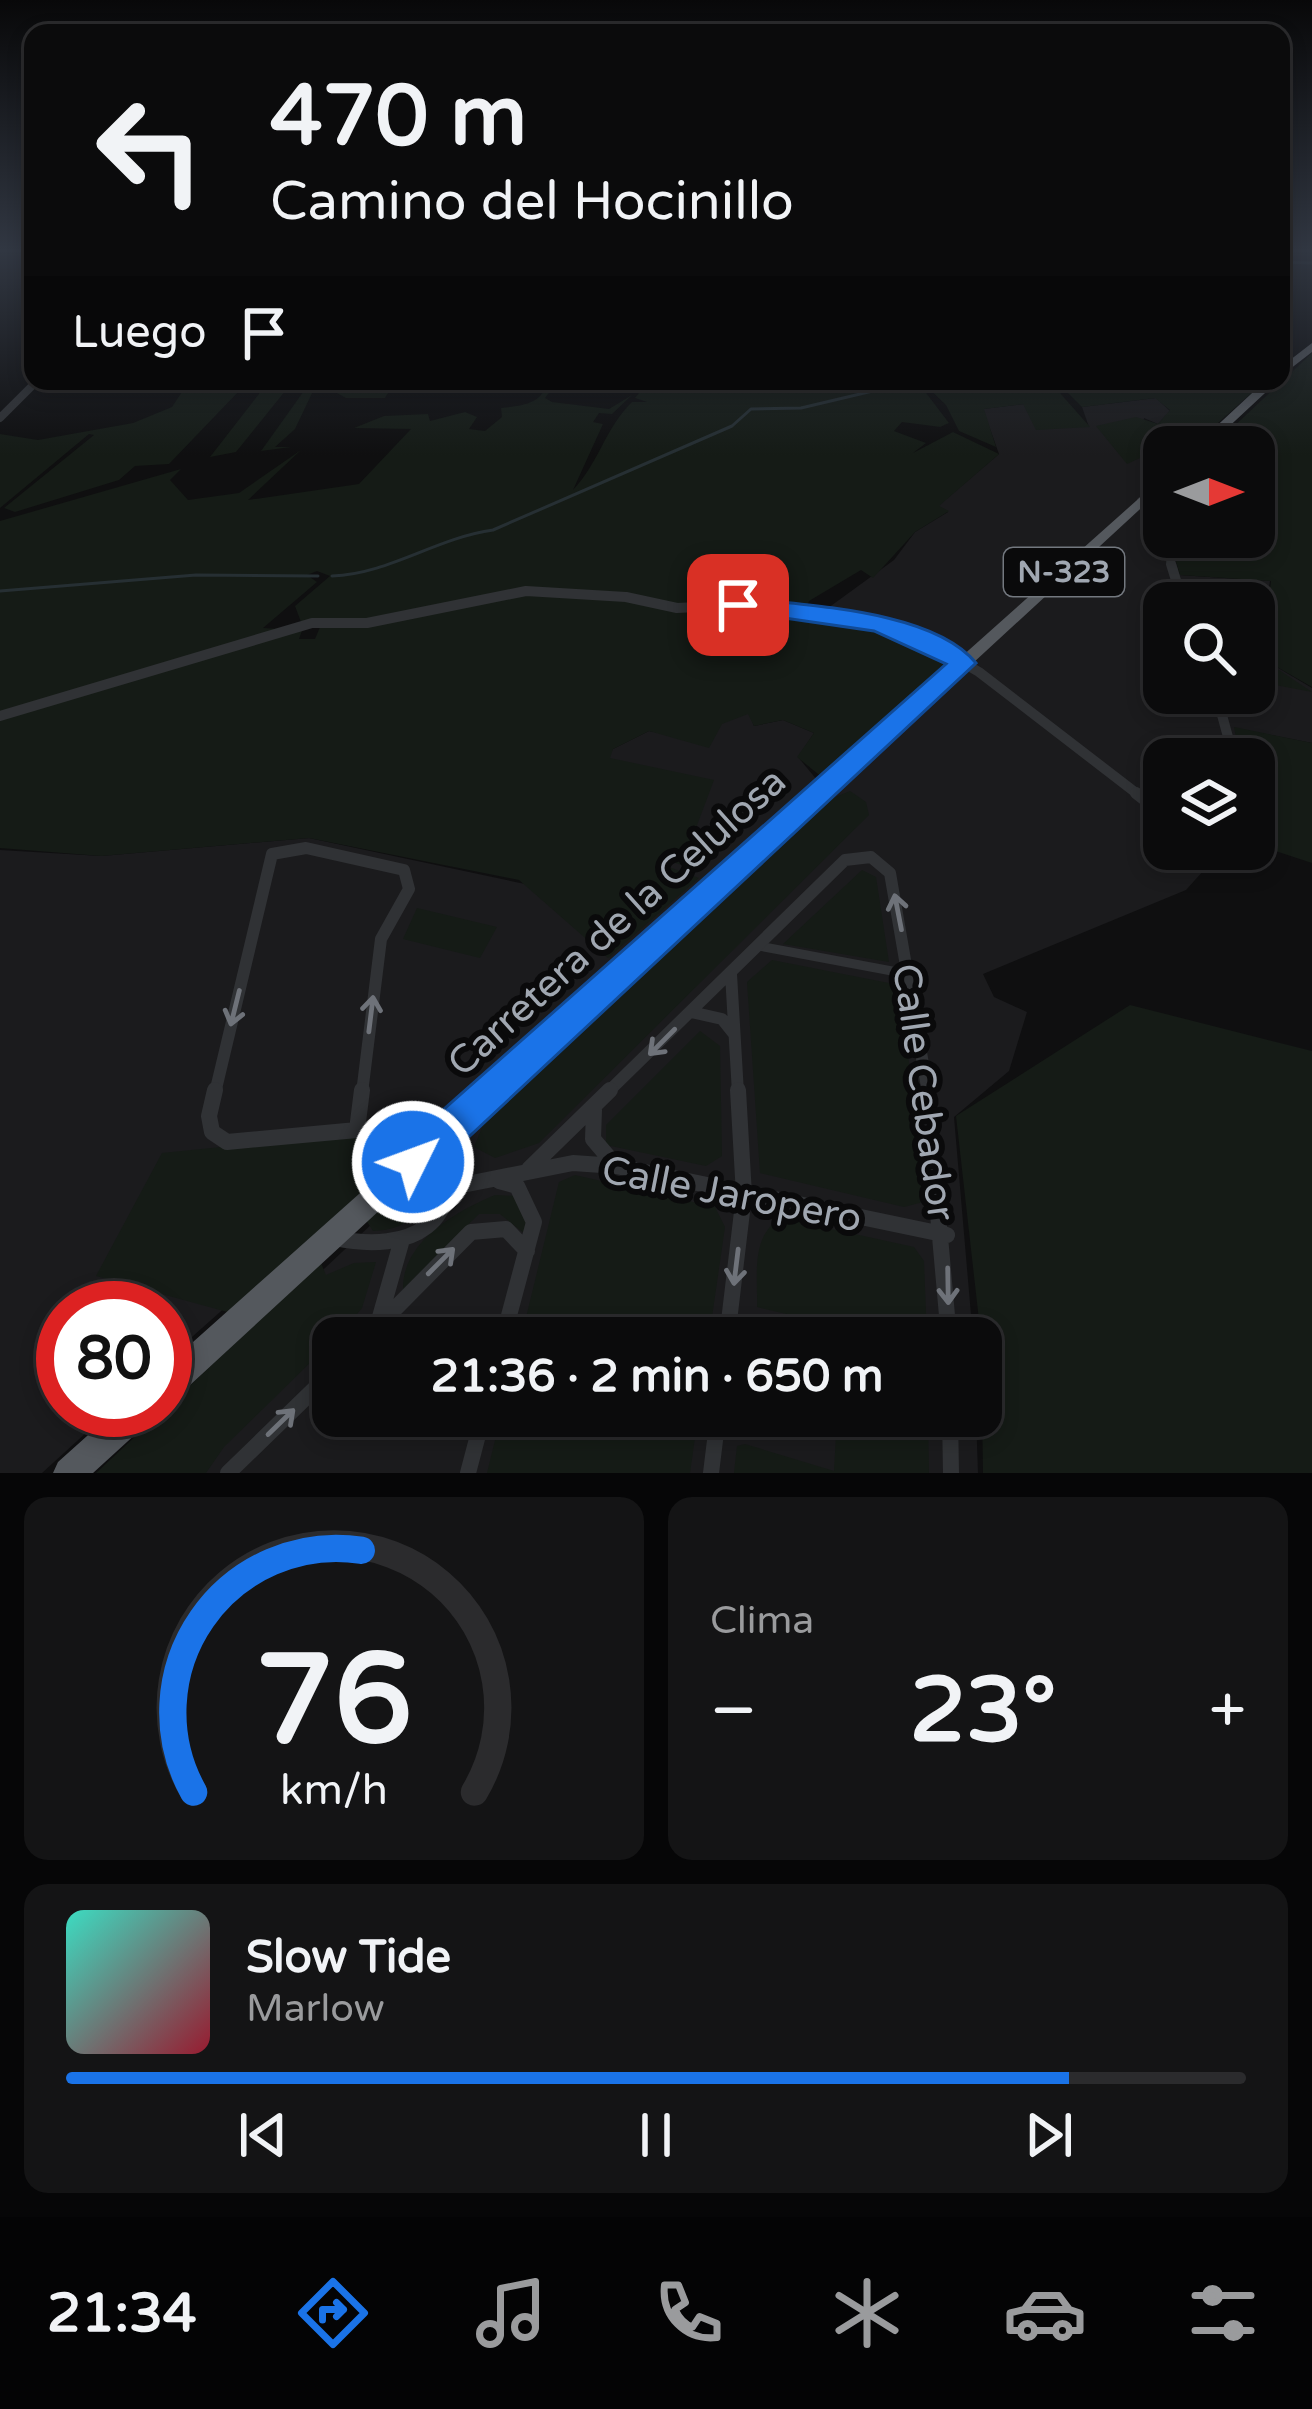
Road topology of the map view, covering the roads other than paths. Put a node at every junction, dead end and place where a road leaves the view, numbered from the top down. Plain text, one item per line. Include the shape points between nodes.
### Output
1 (28, 390) edge
2 (1262, 390) edge
3 (0, 418) edge
4 (1223, 426) edge
5 (1141, 502) joint
6 (1177, 582) edge
7 (963, 663) junction
8 (0, 716) edge
9 (1143, 799) edge
10 (759, 946) junction
11 (731, 974) junction
12 (910, 974) junction
13 (691, 1012) junction
14 (736, 1037) junction
15 (594, 1110) junction
16 (357, 1130) junction
17 (440, 1138) junction
18 (616, 1166) junction
19 (529, 1169) junction
20 (496, 1180) junction
21 (447, 1188) junction
22 (745, 1195) junction
23 (947, 1235) junction
24 (332, 1237) junction
25 (401, 1243) junction
26 (526, 1251) junction
27 (377, 1317) edge
28 (388, 1317) edge
29 (509, 1317) edge
30 (730, 1317) edge
31 (949, 1317) edge
32 (192, 1363) edge
33 (312, 1391) edge
34 (110, 1437) edge
35 (477, 1437) edge
36 (715, 1437) edge
37 (951, 1437) edge
38 (70, 1473) edge
39 (228, 1473) edge
40 (468, 1473) edge
41 (711, 1473) edge
42 (952, 1473) edge

1 - 3 street
2 - 4 highway
5 - 6 street via 1164,538
5 - 7 highway, N-323
7 - 8 street via 905,632 828,613 526,591 367,623 298,626
7 - 9 street
7 - 17 highway, Carretera de la Celulosa / N-323
10 - 11 street
10 - 12 street
12 -> 10 street, Calle Cebador via 890,873 871,857 845,860
11 - 13 street
11 - 14 street
12 - 23 street, Calle Cebador
13 - 14 street via 722,1019
13 -> 15 street
14 - 22 street
15 - 18 street via 592,1139
15 - 19 street
16 -> 16 street via 381,939 409,889 404,870 306,848 272,854 209,1116 212,1132 227,1142
16 - 17 street
17 - 21 street via 451,1162
17 - 24 highway, Carretera de la Celulosa / N-323
18 - 19 street, Calle Jaropero
18 - 22 street, Calle Jaropero
19 - 20 street, Calle Jaropero
20 - 21 street, Calle Jaropero
20 - 26 street via 517,1186 532,1209
21 - 25 street via 438,1214
22 - 23 street, Calle Jaropero
22 -> 30 street
23 -> 31 street, Calle Cebador
24 - 25 street
24 - 32 highway, Carretera de la Celulosa / N-323
25 - 27 street
28 -> 26 street via 472,1232 506,1229
26 - 29 street
39 -> 33 street
34 - 38 highway
35 - 40 street
36 - 41 street
37 - 42 street

